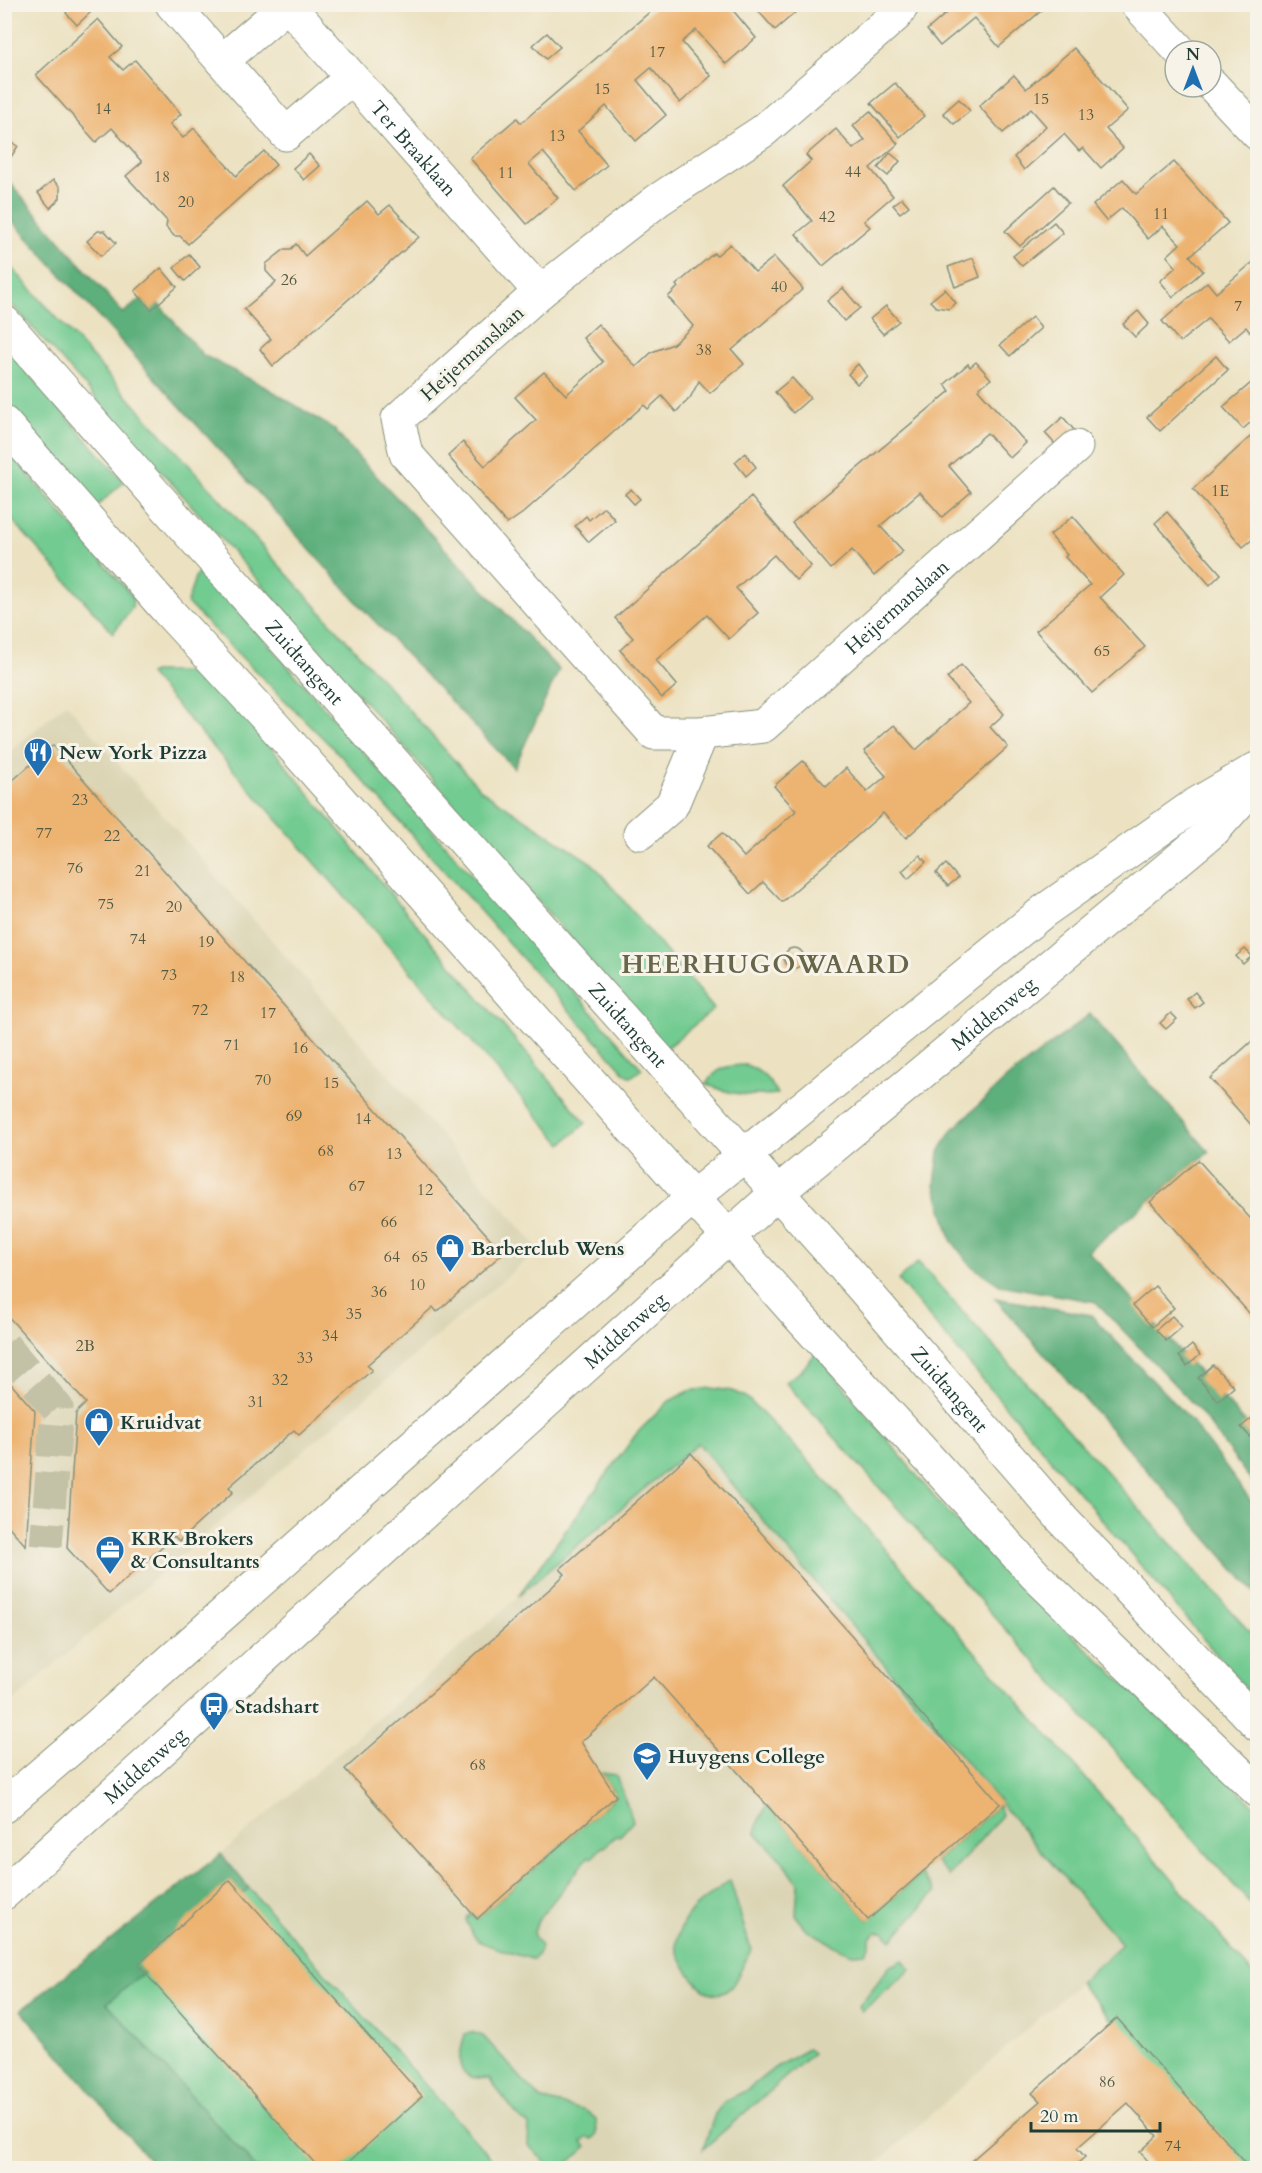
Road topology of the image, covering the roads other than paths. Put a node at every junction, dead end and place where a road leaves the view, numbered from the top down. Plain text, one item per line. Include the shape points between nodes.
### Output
1 (172, 4) edge
2 (903, 4) edge
3 (1137, 4) edge
4 (287, 5) edge
5 (1169, 39) edge
6 (222, 61) junction
7 (351, 78) junction
8 (1223, 97) edge
9 (1257, 134) edge
10 (540, 292) junction
11 (4, 322) edge
12 (4, 423) edge
13 (1076, 447) dead end
14 (702, 733) junction
15 (1257, 768) edge
16 (1257, 781) edge
17 (640, 834) dead end
18 (745, 1155) junction
19 (778, 1192) junction
20 (693, 1197) junction
21 (728, 1237) junction
22 (1257, 1725) edge
23 (1257, 1791) edge
24 (4, 1806) edge
25 (4, 1893) edge

1 - 6 street
2 - 10 street, Heijermanslaan via 896,15 764,130 658,200
3 - 5 street
4 - 6 street
4 - 7 street, Ter Braaklaan
6 - 7 street via 286,134
7 - 10 street, Ter Braaklaan
8 - 9 street
10 - 14 street, Heijermanslaan via 398,419 406,454 654,733
11 - 18 street, Zuidtangent
12 - 20 street
13 - 14 street, Heijermanslaan via 763,726
14 - 17 street via 672,805
15 - 18 street via 1193,806 1044,911
16 - 19 street, Middenweg via 1214,830
18 - 19 street, Zuidtangent
18 - 20 street
19 - 21 street, Middenweg
19 - 22 street, Zuidtangent via 1063,1520
20 - 21 street
20 - 24 street
21 - 23 street via 1036,1576
21 - 25 street, Middenweg

